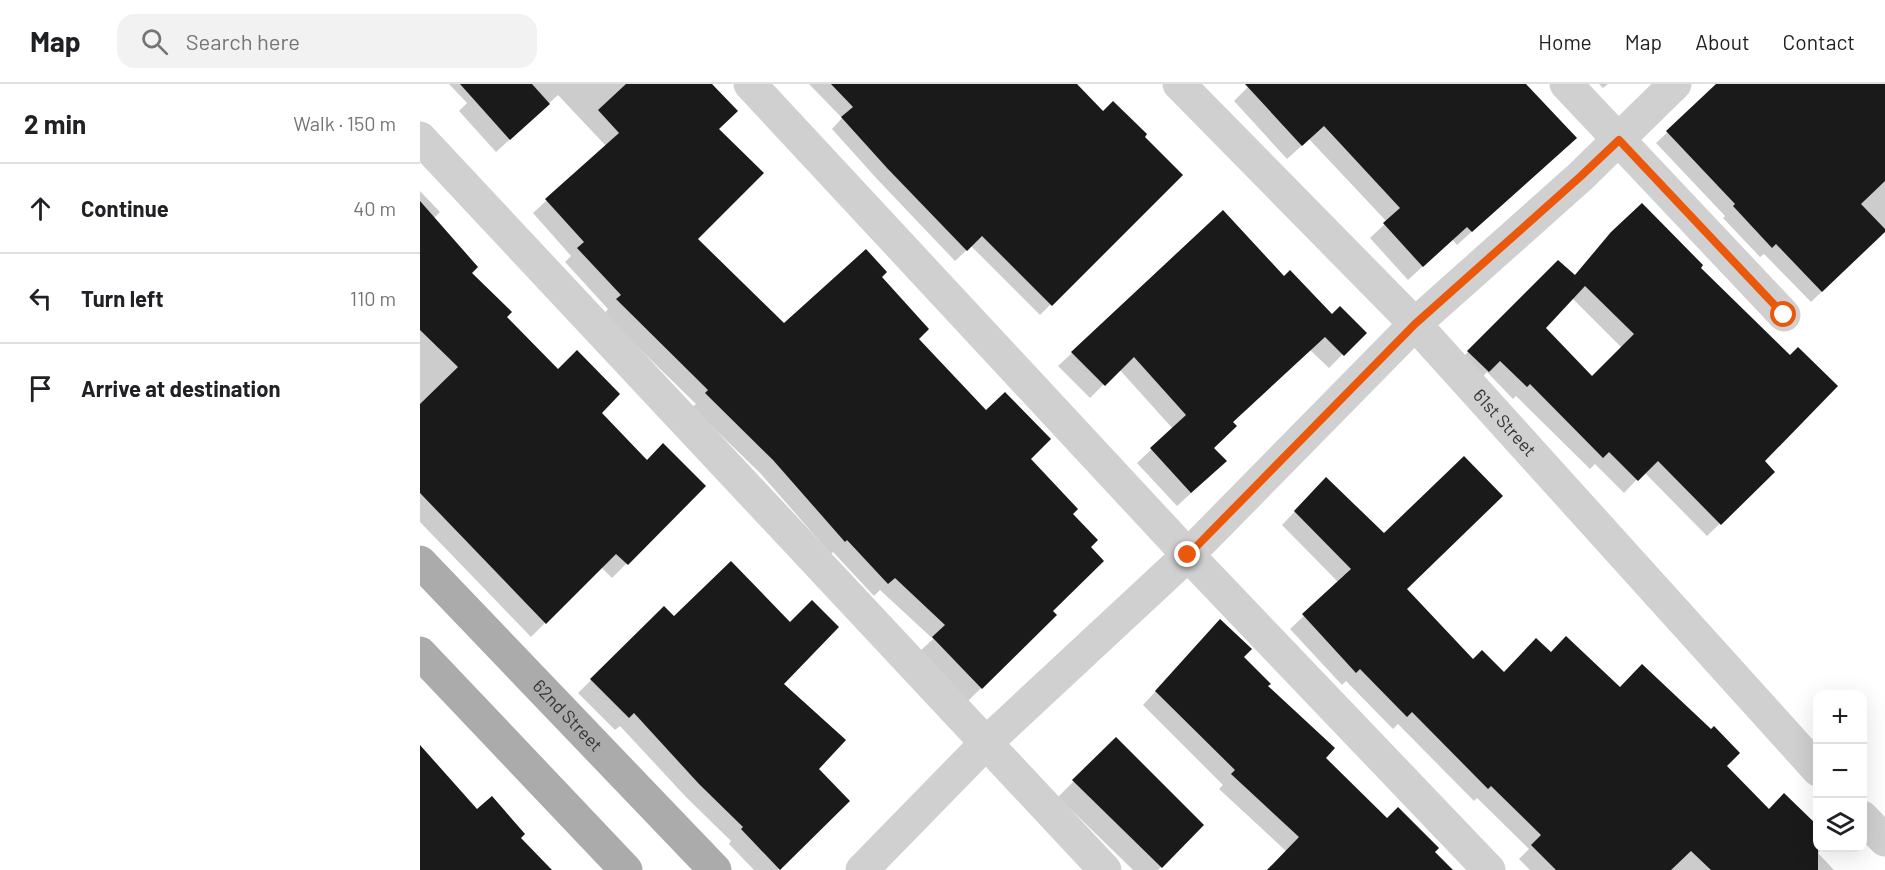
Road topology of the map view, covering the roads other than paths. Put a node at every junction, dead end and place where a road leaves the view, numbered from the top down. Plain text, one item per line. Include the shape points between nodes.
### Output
1 (750, 84) edge
2 (1179, 84) edge
3 (1566, 84) edge
4 (1676, 84) edge
5 (420, 138) edge
6 (1619, 140) junction
7 (1784, 315) dead end
8 (1415, 324) junction
9 (1188, 555) junction
10 (420, 562) edge
11 (420, 653) edge
12 (986, 743) junction
13 (1813, 764) edge
14 (1867, 821) edge
15 (1885, 840) edge
16 (626, 870) edge
17 (715, 870) edge
18 (862, 870) edge
19 (1105, 870) edge
20 (1489, 870) edge

1 - 9 street
2 - 8 street, 61st Street
3 - 6 street
4 - 6 street
5 - 12 street
6 - 7 street
6 - 8 street
8 - 9 street
8 - 13 street, 61st Street
9 - 12 street
9 - 20 street
10 - 17 main road, 62nd Street
11 - 16 main road
12 - 18 street
12 - 19 street
14 - 15 street

